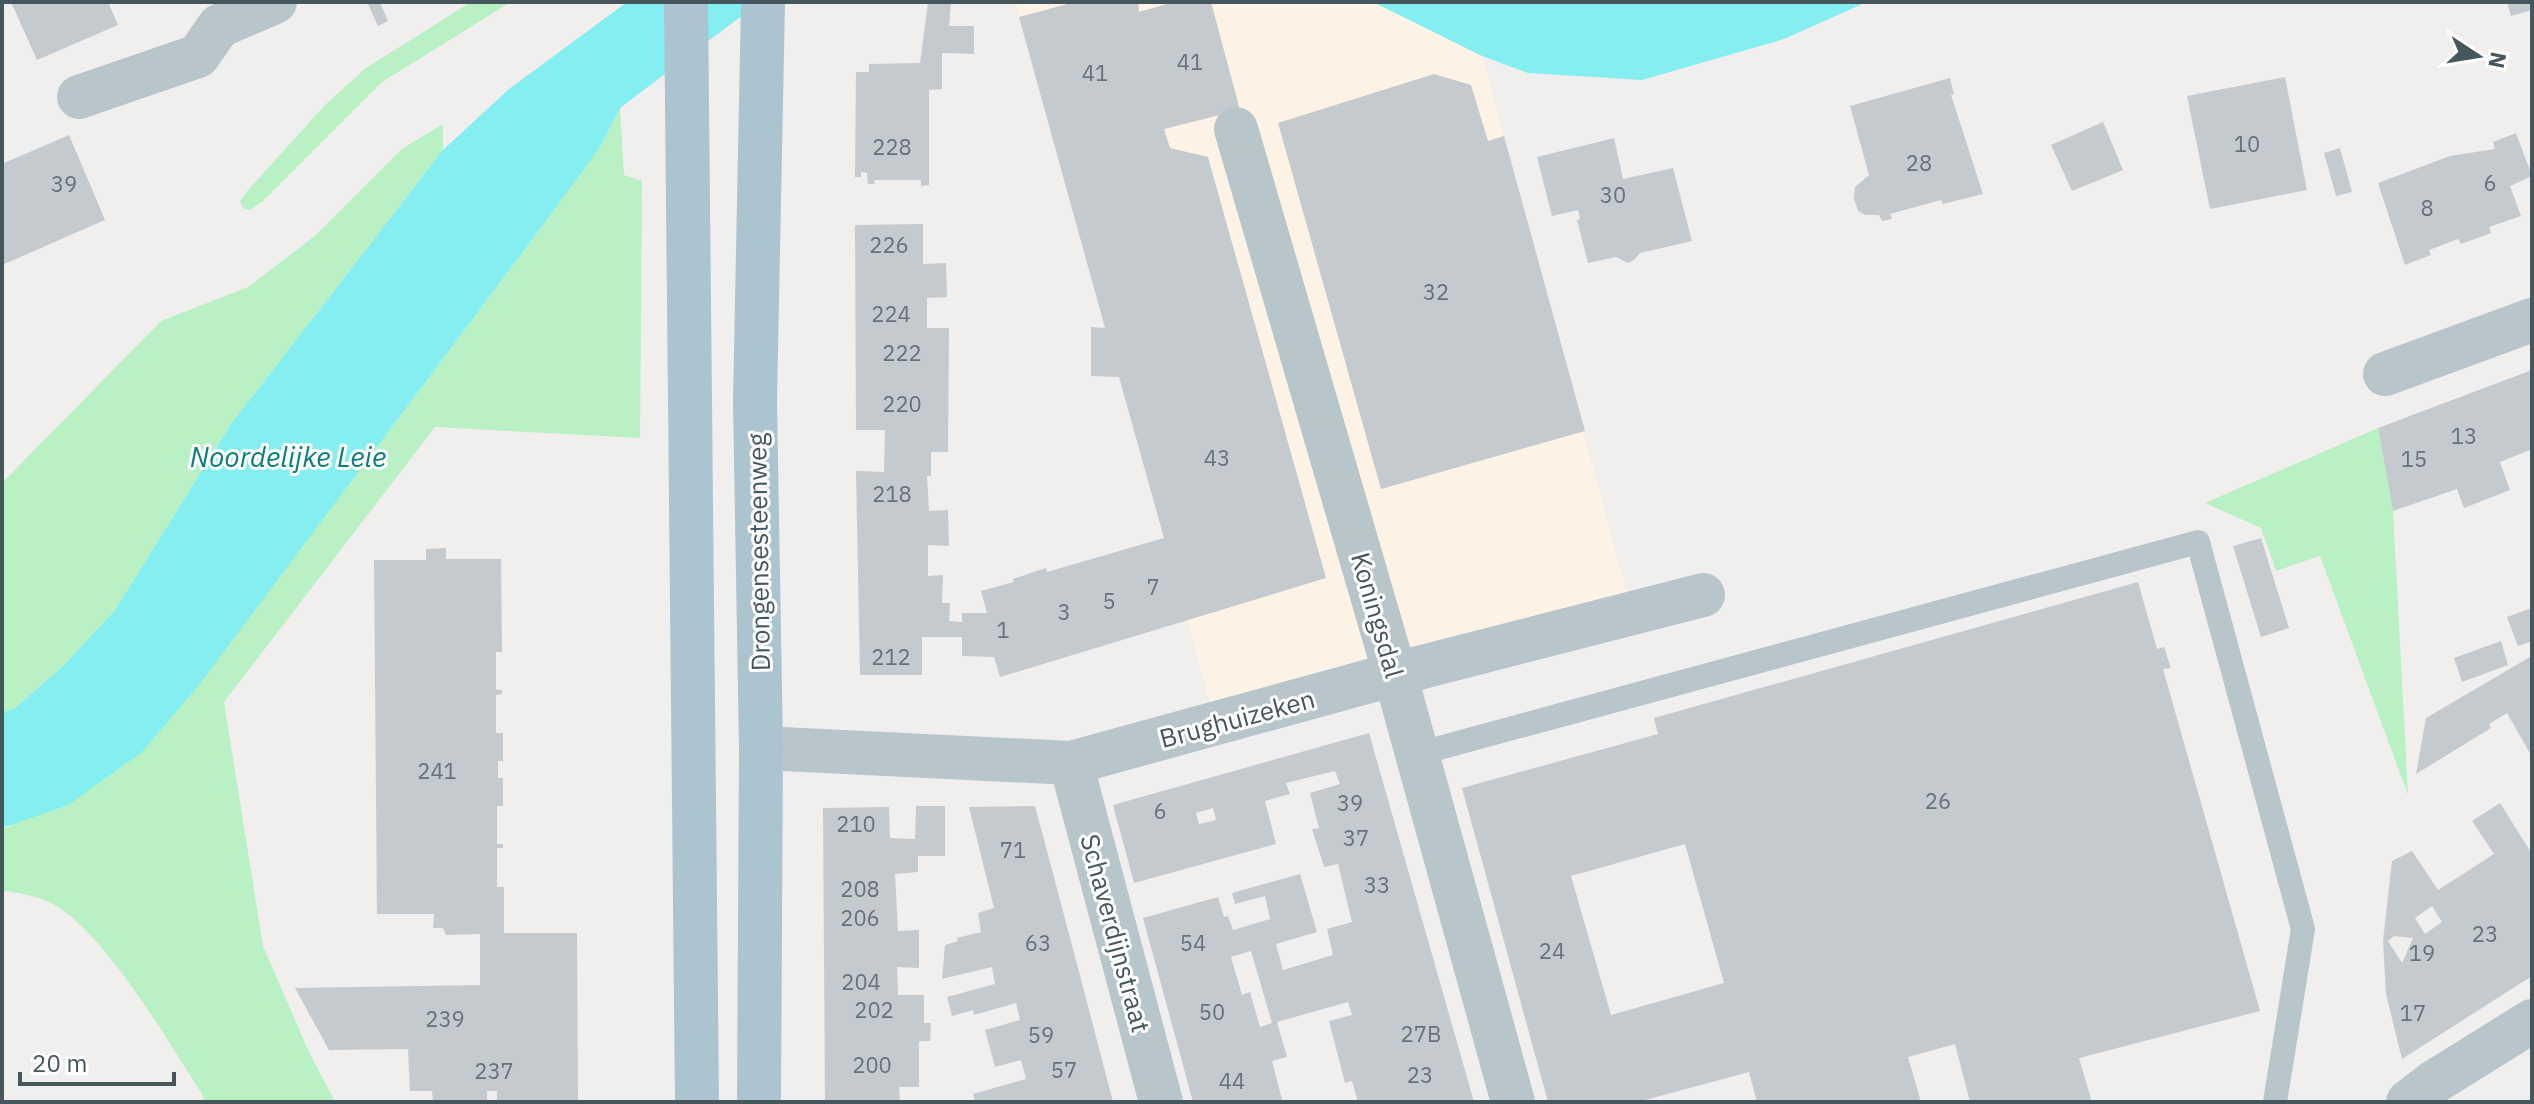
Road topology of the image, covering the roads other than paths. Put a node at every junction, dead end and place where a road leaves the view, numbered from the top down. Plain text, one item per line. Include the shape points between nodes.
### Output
1 (275, 2) edge
2 (686, 2) edge
3 (764, 17) edge
4 (79, 97) dead end
5 (1236, 129) dead end
6 (2532, 320) edge
7 (2385, 374) dead end
8 (1703, 595) dead end
9 (1395, 674) junction
10 (694, 742) junction
11 (761, 748) junction
12 (1417, 754) junction
13 (1071, 763) junction
14 (2532, 1021) edge
15 (697, 1102) edge
16 (759, 1102) edge
17 (1161, 1102) edge
18 (1513, 1102) edge
19 (2275, 1102) edge
20 (2408, 1102) edge

1 - 4 street via 219,26 198,56
2 - 10 main road
3 - 11 main road, Drongensesteenweg via 755,401
5 - 9 street, Koningsdal
6 - 7 street
8 - 9 street, Brughuizeken
9 - 12 street, Koningsdal
9 - 13 street, Brughuizeken
10 - 11 main road
10 - 15 main road
11 - 13 street, Brughuizeken
11 - 16 main road, Drongensesteenweg
12 - 18 street, Koningsdal
12 - 19 lane via 2198,542 2303,929
13 - 17 street, Schaverdijnstraat
14 - 20 street

